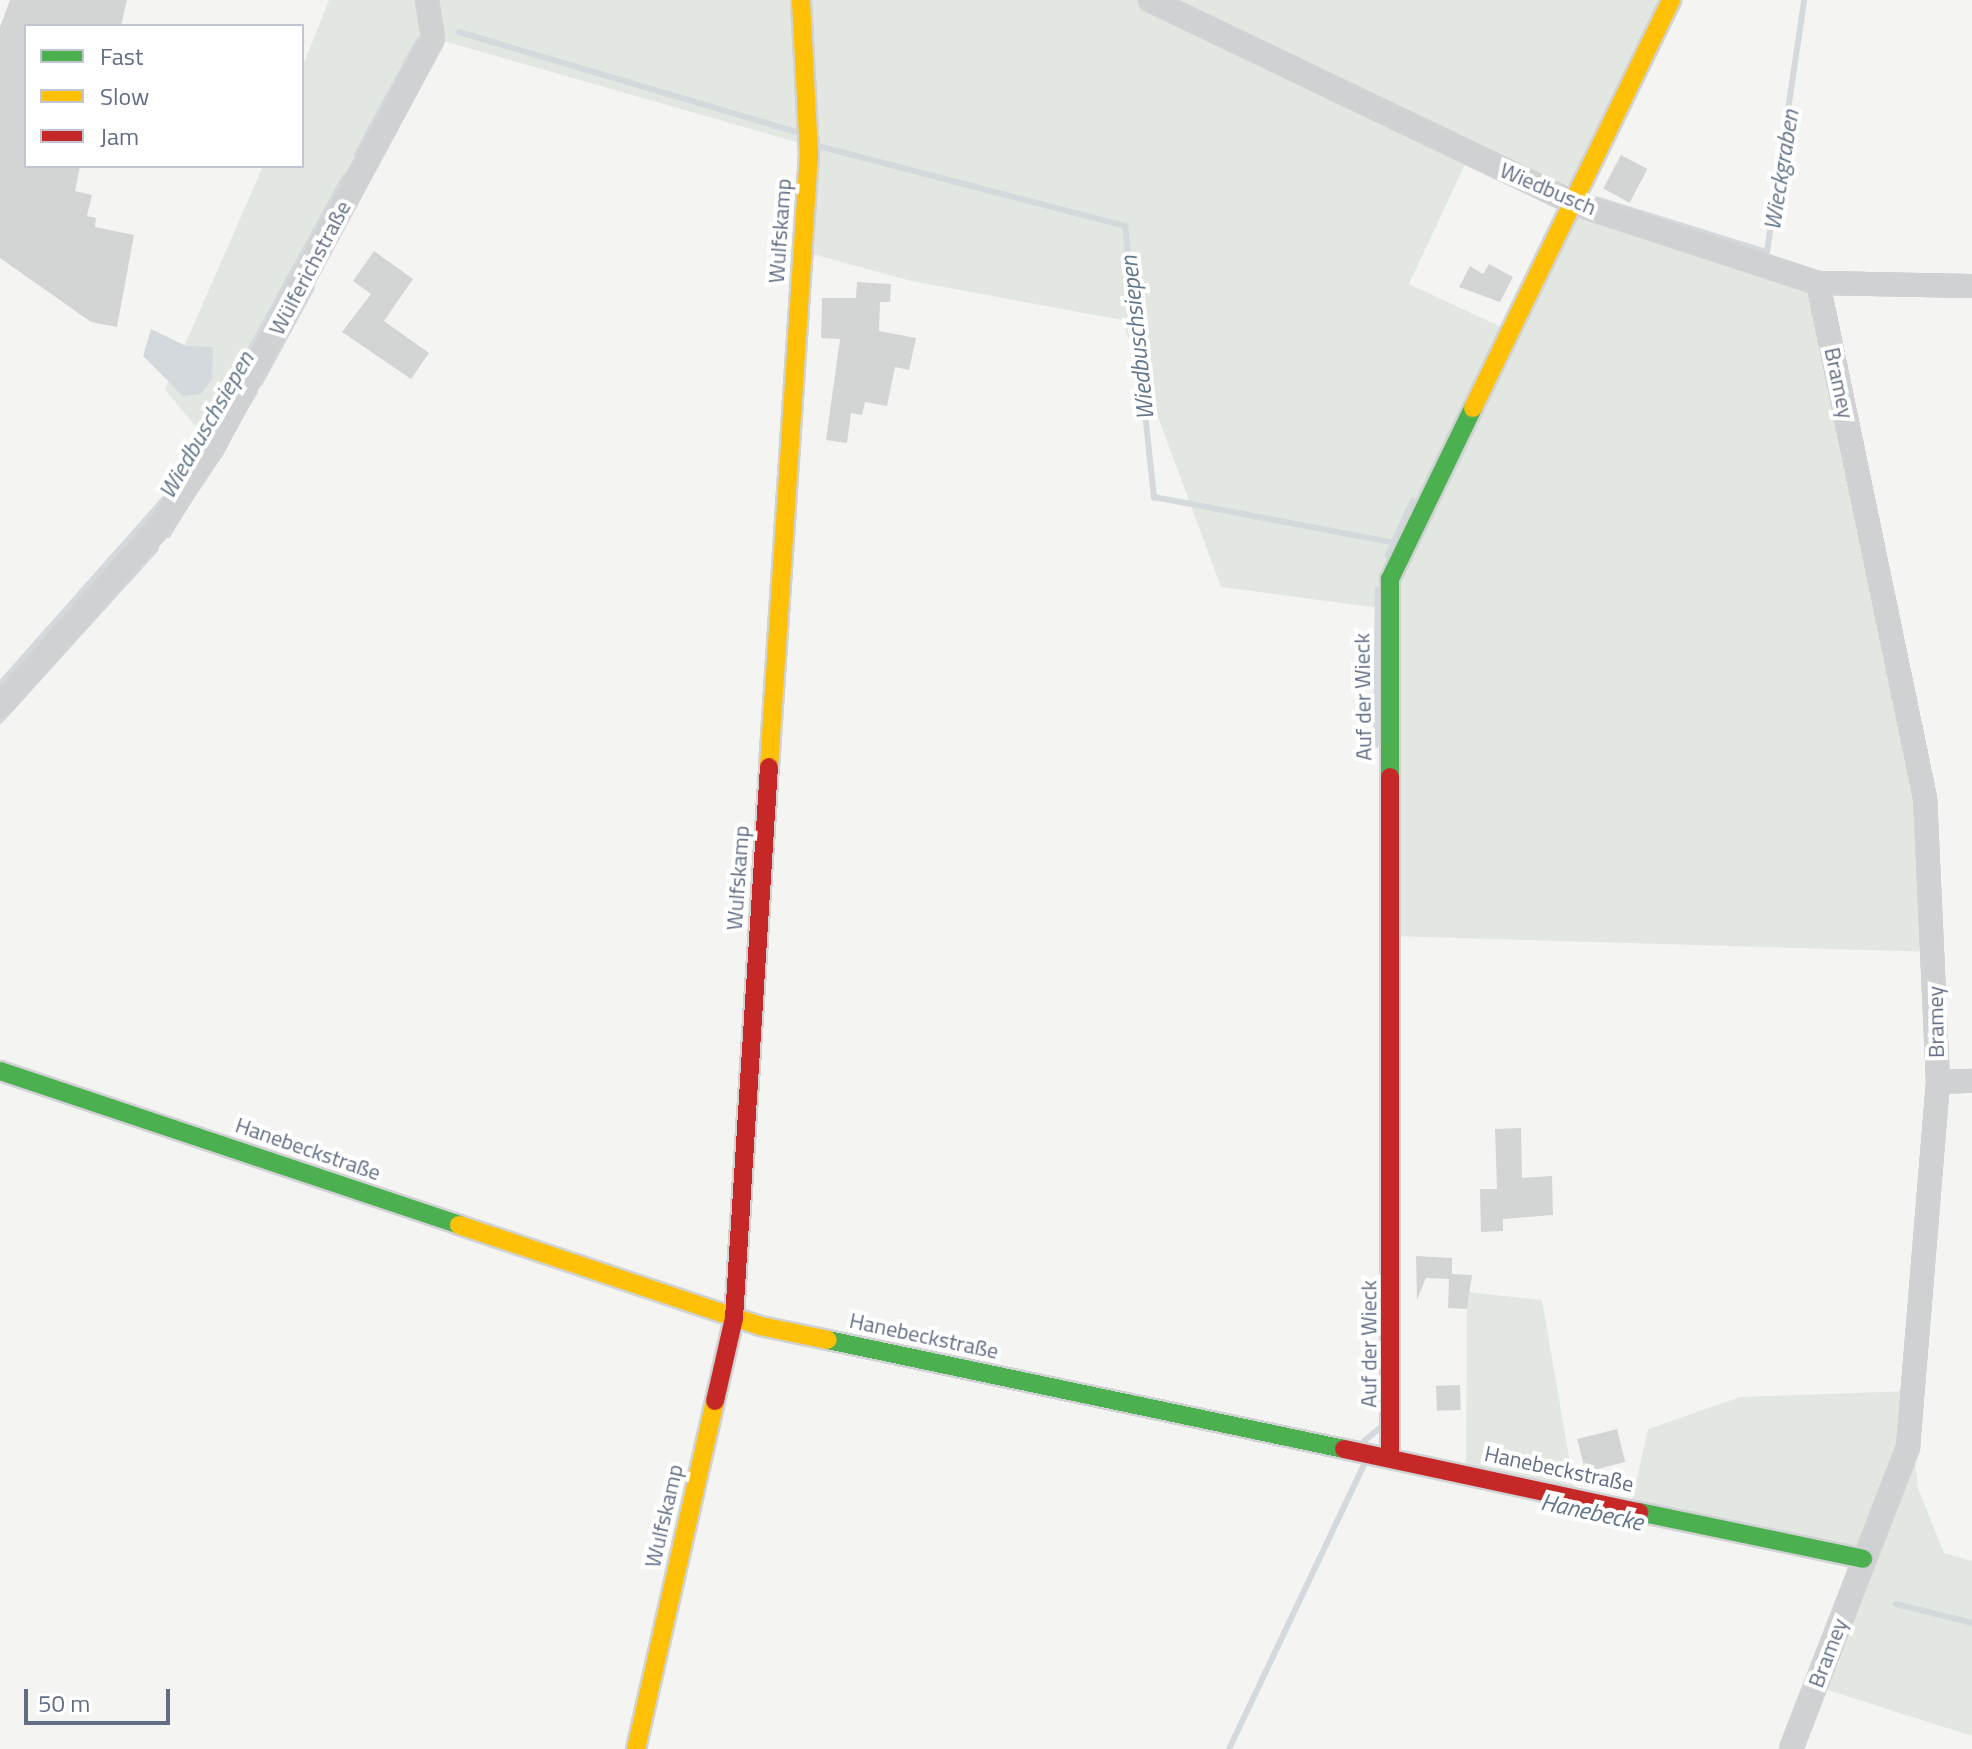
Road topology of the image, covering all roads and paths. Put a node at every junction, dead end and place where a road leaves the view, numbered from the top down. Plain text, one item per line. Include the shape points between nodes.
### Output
1 (427, 0) edge
2 (801, 0) edge
3 (1150, 0) edge
4 (1671, 0) edge
5 (1573, 203) junction
6 (1818, 283) junction
7 (1972, 286) edge
8 (0, 706) edge
9 (0, 1071) edge
10 (1972, 1081) edge
11 (1938, 1082) junction
12 (734, 1318) junction
13 (1390, 1458) junction
14 (1863, 1559) junction
15 (636, 1749) edge
16 (1791, 1749) edge

1 - 8 street, Wülferichstraße via 433,38 213,447 161,525
2 - 12 street, Wulfskamp via 809,154
3 - 5 street, Wiedbusch
4 - 5 street, Auf der Wieck
5 - 6 street, Wiedbusch
5 - 13 street, Auf der Wieck via 1390,579
6 - 7 street, Wiedbusch
6 - 11 street, Bramey via 1925,798
9 - 12 street, Hanebeckstraße
10 - 11 street
11 - 14 street, Bramey via 1908,1447 1883,1524
12 - 13 street, Hanebeckstraße
12 - 15 street, Wulfskamp
13 - 14 street, Hanebeckstraße
14 - 16 street, Bramey

